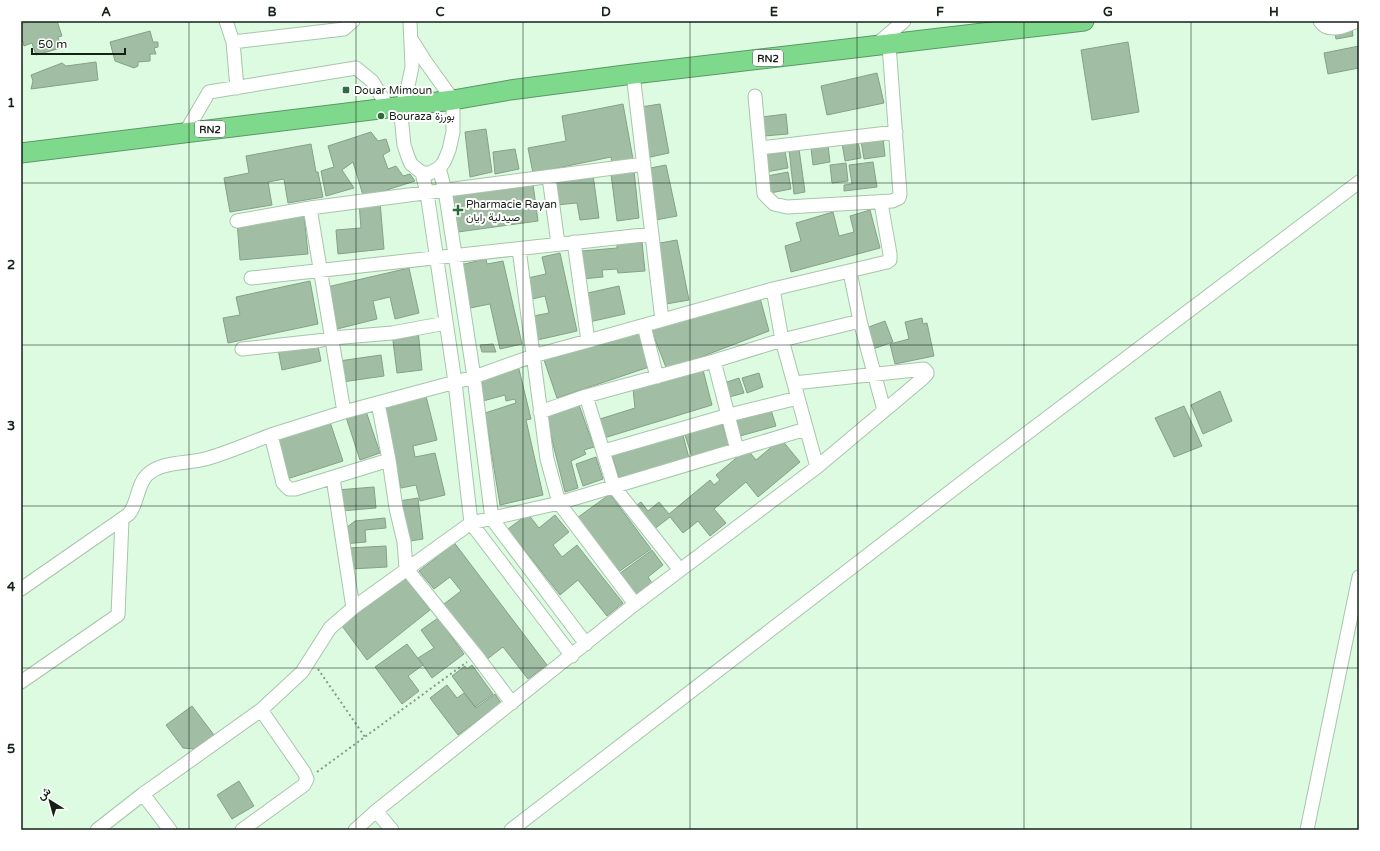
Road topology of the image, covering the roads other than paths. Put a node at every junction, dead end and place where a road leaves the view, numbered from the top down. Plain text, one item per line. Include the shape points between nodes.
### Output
1 (226, 21) edge
2 (353, 21) edge
3 (410, 21) edge
4 (904, 21) edge
5 (1084, 21) edge
6 (1320, 21) edge
7 (1357, 21) edge
8 (411, 39) junction
9 (233, 42) junction
10 (881, 46) junction
11 (633, 74) junction
12 (237, 88) junction
13 (754, 96) dead end
14 (453, 100) junction
15 (394, 107) junction
16 (896, 132) junction
17 (185, 133) junction
18 (760, 148) junction
19 (21, 153) edge
20 (644, 164) junction
21 (439, 168) junction
22 (422, 173) junction
23 (549, 177) junction
24 (1359, 182) edge
25 (445, 190) junction
26 (427, 192) junction
27 (881, 203) junction
28 (310, 208) junction
29 (237, 221) dead end
30 (652, 234) junction
31 (574, 242) junction
32 (558, 244) junction
33 (519, 248) junction
34 (456, 256) junction
35 (436, 258) junction
36 (321, 270) junction
37 (850, 272) junction
38 (251, 278) dead end
39 (773, 289) junction
40 (662, 320) junction
41 (860, 321) junction
42 (446, 323) junction
43 (644, 326) junction
44 (332, 338) junction
45 (782, 340) junction
46 (588, 341) junction
47 (242, 349) dead end
48 (533, 356) junction
49 (714, 361) junction
50 (874, 375) junction
51 (474, 377) junction
52 (657, 377) junction
53 (455, 382) junction
54 (794, 383) junction
55 (586, 396) junction
56 (798, 398) junction
57 (378, 403) junction
58 (884, 410) junction
59 (344, 412) junction
60 (540, 412) junction
61 (729, 415) junction
62 (806, 429) junction
63 (271, 435) junction
64 (737, 450) junction
65 (604, 451) junction
66 (390, 460) junction
67 (816, 467) junction
68 (333, 478) junction
69 (614, 487) junction
70 (559, 504) junction
71 (492, 519) junction
72 (122, 520) junction
73 (472, 523) junction
74 (406, 568) junction
75 (680, 570) junction
76 (1359, 577) edge
77 (21, 589) edge
78 (635, 604) junction
79 (353, 608) junction
80 (586, 644) junction
81 (572, 656) junction
82 (21, 682) edge
83 (512, 703) junction
84 (261, 710) junction
85 (143, 794) junction
86 (376, 811) junction
87 (98, 830) edge
88 (170, 830) edge
89 (242, 830) edge
90 (356, 830) edge
91 (392, 830) edge
92 (511, 830) edge
93 (1307, 830) edge

1 - 9 street
2 - 9 street via 344,29
3 - 8 street
4 - 10 street
5 - 10 highway, RN2
6 - 7 street via 1324,27 1329,28 1348,26
8 - 14 street
8 - 15 street via 412,66 406,95
9 - 12 street
10 - 11 highway, RN2
10 - 16 street
11 - 14 highway, RN2
11 - 20 street
12 - 15 street via 356,68 372,81
12 - 17 street via 209,92
13 - 18 street
14 - 15 highway, RN2
14 - 21 street via 453,132 449,150
15 - 17 highway, RN2
15 - 22 street via 408,158
16 - 18 street
16 - 27 street via 900,194 896,200
17 - 19 highway, RN2
18 - 27 street via 764,194 774,204 787,207
20 - 23 street
20 - 30 street
21 - 22 street via 430,173
21 - 25 street
22 - 26 street
23 - 25 street
23 - 32 street
24 - 92 street via 971,475
25 - 26 street
25 - 34 street
26 - 28 street
26 - 35 street
27 - 37 street via 890,260
28 - 29 street
28 - 36 street
30 - 31 street
30 - 40 street
31 - 32 street
31 - 46 street
32 - 33 street
33 - 34 street
33 - 48 street
34 - 35 street
34 - 51 street
35 - 36 street
35 - 42 street
36 - 38 street
36 - 44 street
37 - 39 street
37 - 41 street
39 - 40 street
39 - 45 street
40 - 43 street
41 - 45 street
41 - 50 street
42 - 44 street via 392,333
42 - 53 street
43 - 46 street
43 - 52 street
44 - 47 street
44 - 59 street
45 - 49 street
45 - 54 street
46 - 48 street
48 - 51 street
48 - 60 street
49 - 52 street
49 - 61 street
50 - 54 street
50 - 58 street
50 - 58 street via 924,369 927,372
51 - 53 street
51 - 71 street
52 - 55 street
53 - 57 street
53 - 73 street
54 - 56 street
55 - 60 street
55 - 65 street
56 - 61 street
56 - 62 street
57 - 59 street
57 - 66 street
58 - 67 street
59 - 63 street
60 - 70 street via 547,459
61 - 64 street
61 - 65 street
62 - 64 street
62 - 67 street
63 - 68 street via 285,487 295,489
63 - 72 street via 205,459 162,466 154,470 142,481 133,509
64 - 69 street
65 - 69 street
66 - 68 street
66 - 74 street
67 - 75 street
68 - 79 street
69 - 70 street
69 - 75 street
70 - 71 street
70 - 78 street
71 - 73 street
71 - 80 street
72 - 77 street
72 - 82 street via 118,615
73 - 74 street
73 - 81 street
74 - 79 street
74 - 83 street
75 - 78 street
76 - 93 street
78 - 80 street
79 - 84 street via 330,628 302,672
80 - 81 street
81 - 83 street
83 - 86 street
84 - 85 street
84 - 89 street via 307,780 304,785
85 - 87 street
85 - 88 street
86 - 90 street
86 - 91 street

